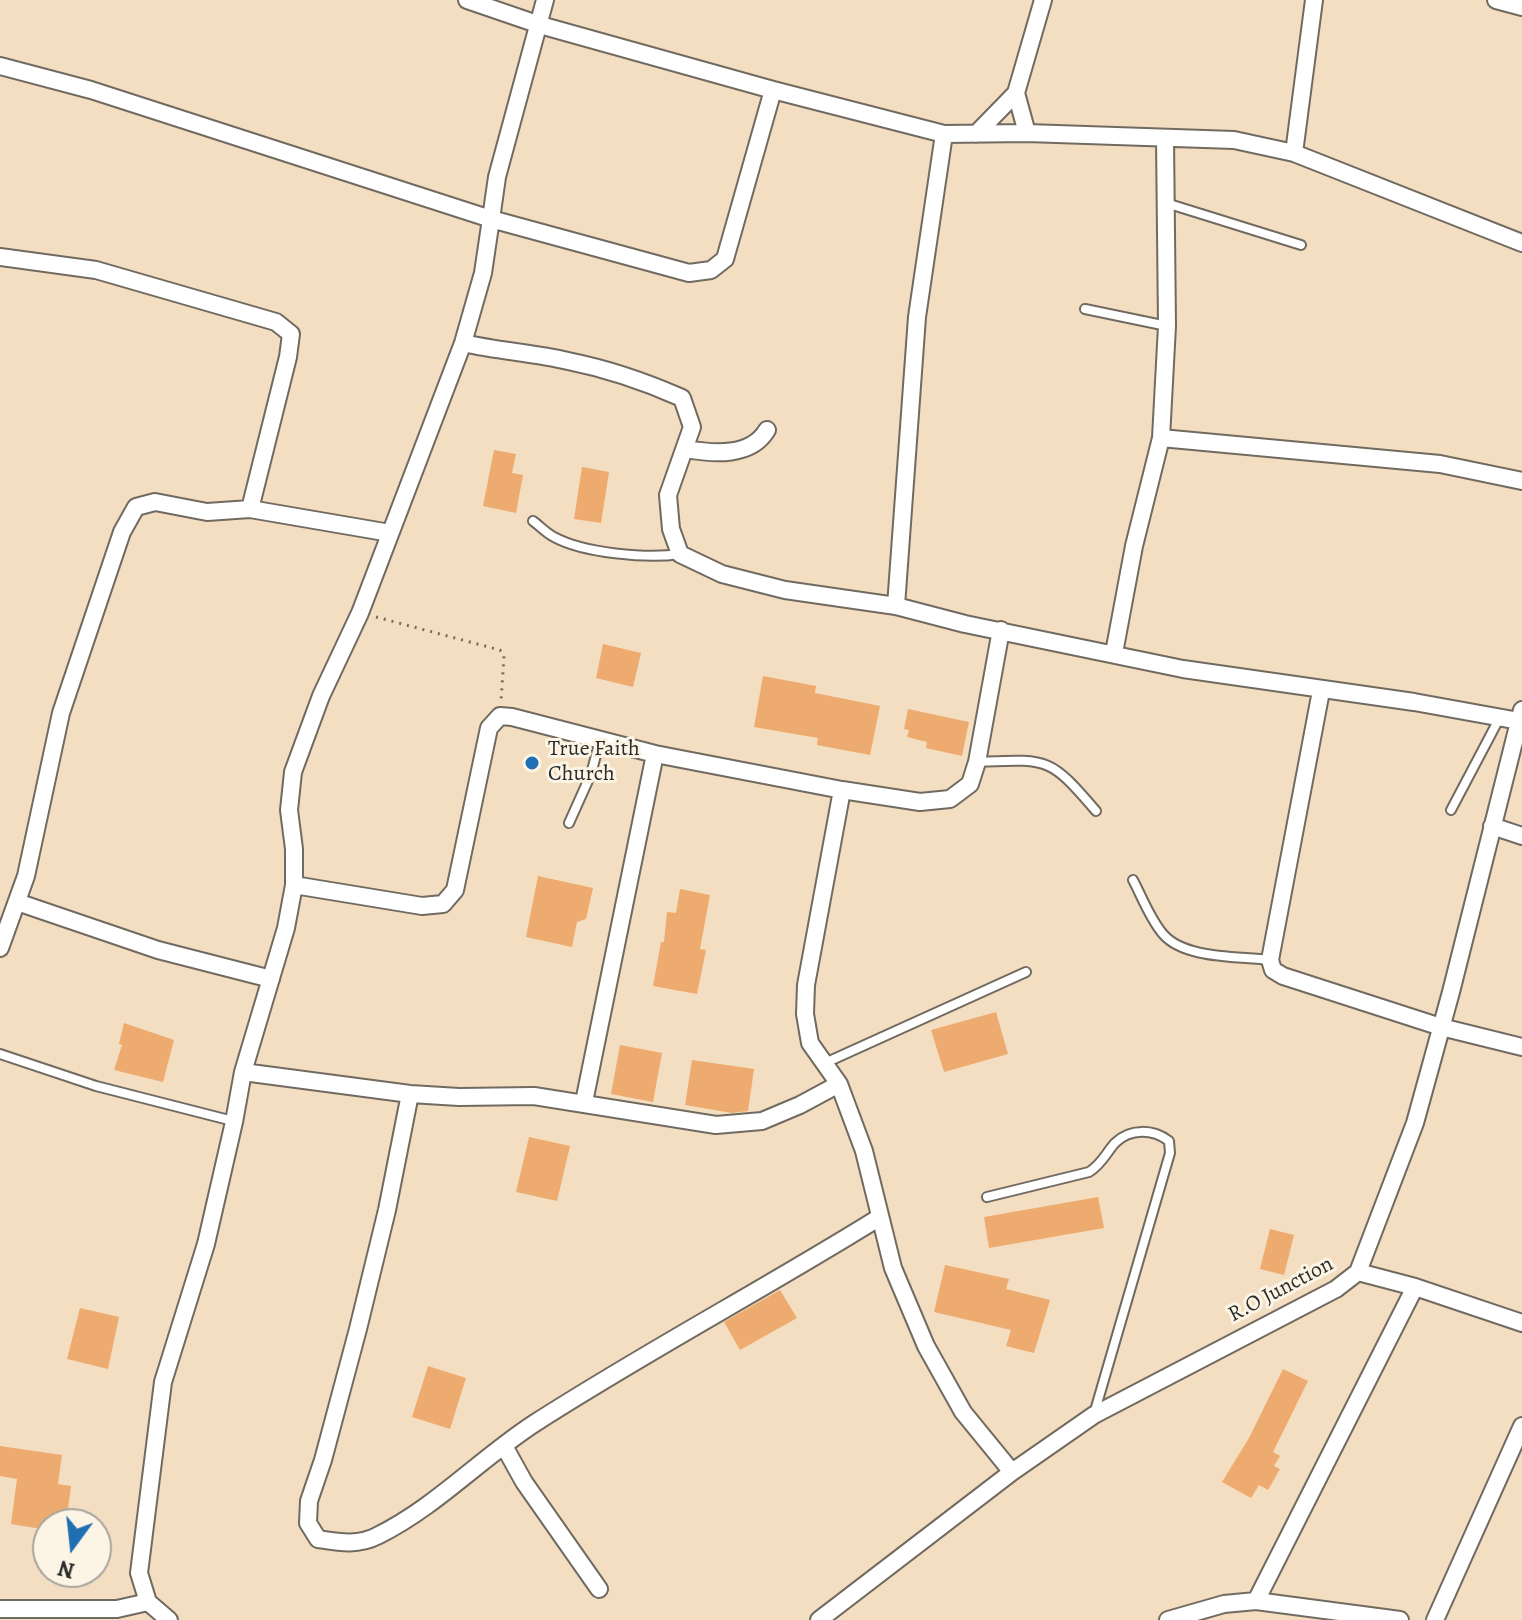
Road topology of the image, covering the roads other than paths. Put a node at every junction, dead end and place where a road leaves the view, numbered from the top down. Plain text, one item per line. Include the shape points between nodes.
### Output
1 (467, 0) edge
2 (545, 0) edge
3 (1043, 0) edge
4 (1314, 0) edge
5 (1496, 0) edge
6 (1522, 7) edge
7 (540, 25) junction
8 (0, 66) edge
9 (773, 90) junction
10 (1016, 93) junction
11 (1027, 133) junction
12 (944, 134) junction
13 (976, 134) junction
14 (1165, 138) junction
15 (1294, 153) junction
16 (1166, 203) junction
17 (491, 219) junction
18 (1522, 243) edge
19 (1301, 245) dead end
20 (0, 257) edge
21 (1085, 309) dead end
22 (1167, 326) junction
23 (463, 343) junction
24 (767, 430) dead end
25 (1161, 438) junction
26 (686, 449) junction
27 (1522, 481) edge
28 (250, 509) junction
29 (533, 521) dead end
30 (390, 533) junction
31 (680, 554) junction
32 (896, 606) junction
33 (1001, 630) junction
34 (1114, 653) junction
35 (1321, 691) junction
36 (1521, 715) edge
37 (1500, 718) junction
38 (600, 740) junction
39 (655, 754) junction
40 (977, 762) junction
41 (842, 790) junction
42 (1451, 810) dead end
43 (1096, 811) dead end
44 (569, 823) dead end
45 (1492, 826) junction
46 (1522, 836) edge
47 (1133, 880) dead end
48 (294, 885) junction
49 (17, 902) junction
50 (0, 948) edge
51 (1270, 960) junction
52 (1026, 972) dead end
53 (271, 979) junction
54 (1441, 1027) junction
55 (1522, 1047) edge
56 (0, 1054) edge
57 (825, 1063) junction
58 (243, 1072) junction
59 (839, 1084) junction
60 (410, 1094) junction
61 (584, 1102) junction
62 (234, 1122) junction
63 (987, 1197) dead end
64 (880, 1217) junction
65 (1358, 1272) junction
66 (1415, 1287) junction
67 (1522, 1323) edge
68 (1094, 1415) junction
69 (1522, 1426) edge
70 (504, 1446) junction
71 (1012, 1472) junction
72 (599, 1589) dead end
73 (1256, 1601) junction
74 (148, 1602) junction
75 (0, 1609) edge
76 (169, 1620) edge
77 (819, 1620) edge
78 (1168, 1620) edge
79 (1400, 1620) edge
80 (1435, 1620) edge

1 - 7 street
2 - 7 street
3 - 10 street
4 - 15 street
5 - 6 street
7 - 9 street
7 - 17 street via 497,177
8 - 17 street via 91,90
9 - 12 street
9 - 17 street via 725,259 711,270 689,273
10 - 11 street
10 - 13 street
11 - 13 street
11 - 14 street
12 - 13 street
12 - 32 street via 917,317
14 - 15 street via 1234,140
14 - 16 street
15 - 18 street
16 - 19 lane
16 - 22 street
17 - 23 street via 483,273
20 - 28 street via 96,270 276,322 291,334
21 - 22 lane
22 - 25 street
23 - 26 street via 567,360 682,398 692,427
23 - 30 street
24 - 26 street via 749,448 707,453
25 - 27 street via 1440,464
25 - 34 street
26 - 31 street via 668,495
28 - 30 street
28 - 49 street via 207,512 155,502 136,507 126,522 61,713
29 - 31 lane via 567,543 633,556
30 - 48 street via 293,772 289,810
31 - 32 street via 722,574 785,590
32 - 33 street
33 - 34 street
33 - 40 street
34 - 35 street
35 - 37 street
35 - 51 street
36 - 37 street
36 - 45 street, R.O Junction
37 - 42 lane
38 - 39 street
38 - 44 lane
38 - 48 street via 500,716 489,728 455,890 443,904 422,906
39 - 41 street
39 - 61 street
40 - 41 street via 970,784 950,799 920,802
40 - 43 lane via 1033,760 1050,766 1065,775
41 - 57 street via 806,985 810,1043
45 - 46 street
45 - 54 street, R.O Junction
47 - 51 lane via 1161,933 1173,944
48 - 53 street
49 - 50 street
49 - 53 street via 158,950
51 - 54 street via 1283,976
52 - 57 lane
53 - 58 street
54 - 55 street
54 - 65 street, R.O Junction via 1415,1123
56 - 62 lane
57 - 59 street
58 - 60 street
58 - 62 street
59 - 61 street via 762,1121 716,1125
59 - 64 street via 864,1151
60 - 61 street
60 - 70 street via 387,1210 309,1501 308,1523 318,1539 351,1543 375,1538 432,1504
62 - 74 street via 206,1244 163,1382 139,1573
63 - 68 lane via 1089,1172 1117,1141 1138,1131 1158,1132 1169,1141 1170,1153
64 - 70 street
64 - 71 street via 893,1268 926,1346 963,1412
65 - 66 street
65 - 68 street, R.O Junction via 1336,1289
66 - 67 street
66 - 73 street
68 - 71 street, R.O Junction
69 - 80 street
70 - 72 street
71 - 77 street, R.O Junction
73 - 78 street
73 - 79 street
74 - 75 street via 117,1609
74 - 76 street

